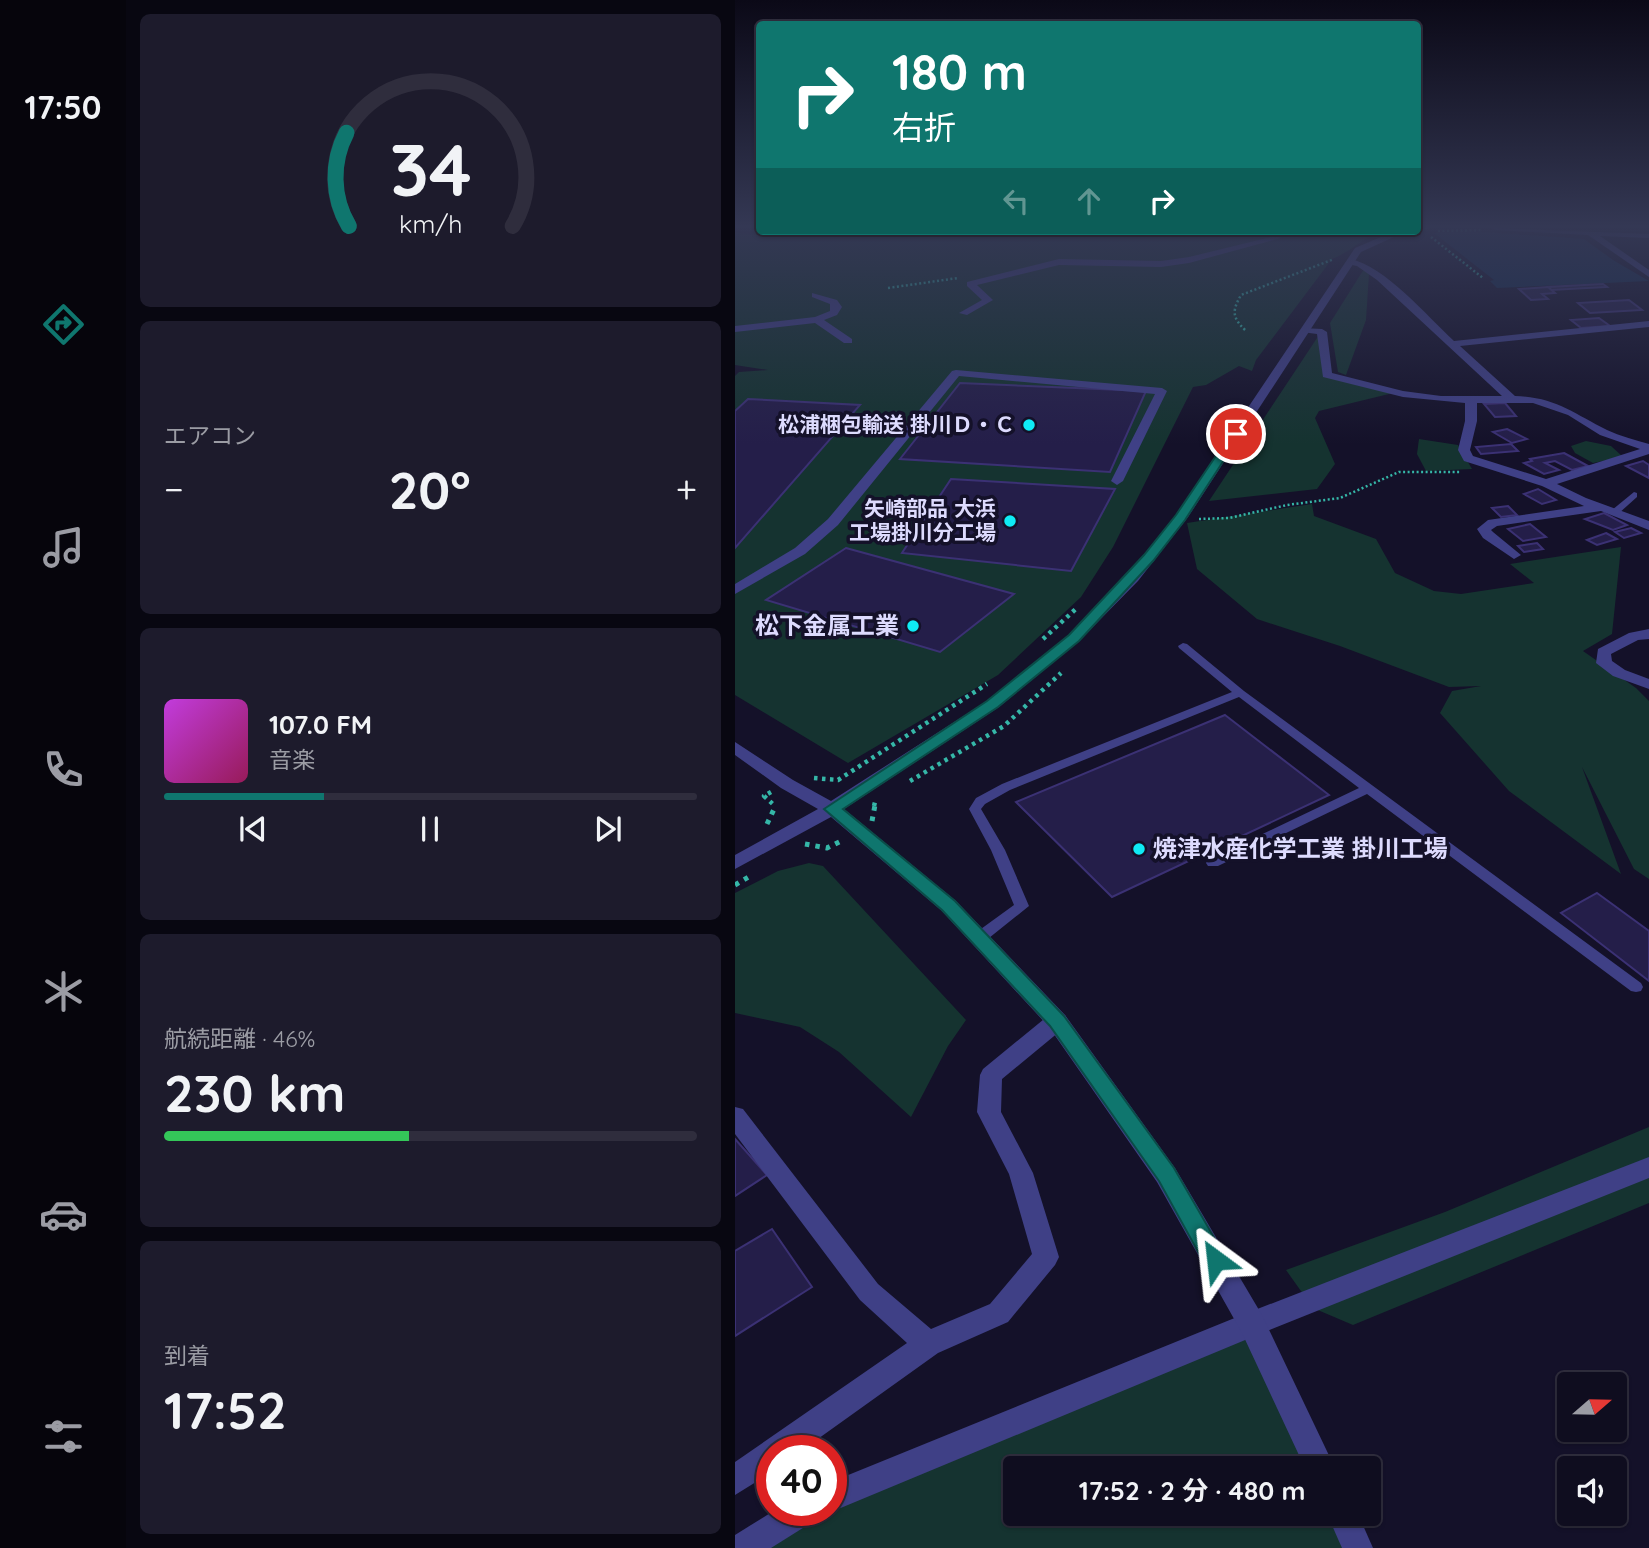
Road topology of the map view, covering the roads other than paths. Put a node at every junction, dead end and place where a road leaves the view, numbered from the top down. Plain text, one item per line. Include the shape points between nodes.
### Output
1 (829, 300) edge
2 (988, 300) edge
3 (1325, 300) edge
4 (1405, 300) edge
5 (964, 313) dead end
6 (817, 320) junction
7 (1649, 324) edge
8 (735, 330) edge
9 (1305, 330) junction
10 (848, 341) dead end
11 (1454, 344) junction
12 (1471, 400) junction
13 (1512, 400) junction
14 (1649, 449) edge
15 (1117, 481) dead end
16 (1546, 483) junction
17 (1634, 495) dead end
18 (1609, 510) junction
19 (1649, 526) edge
20 (1514, 555) dead end
21 (735, 590) edge
22 (1649, 634) edge
23 (1183, 646) dead end
24 (1649, 684) edge
25 (1240, 693) junction
26 (735, 747) edge
27 (1369, 789) junction
28 (832, 809) junction
29 (735, 863) edge
30 (1213, 863) dead end
31 (979, 938) junction
32 (1636, 987) dead end
33 (1057, 1021) junction
34 (735, 1116) edge
35 (1649, 1167) edge
36 (1252, 1324) junction
37 (928, 1344) junction
38 (799, 1435) edge
39 (1315, 1456) edge
40 (756, 1465) edge
41 (735, 1480) edge
42 (847, 1490) edge
43 (778, 1526) edge
44 (1348, 1526) edge
45 (743, 1548) edge
46 (1358, 1548) edge

1 - 6 street via 837,307 834,313
2 - 5 street
3 - 9 street
4 - 11 street
6 - 8 street
6 - 10 street
7 - 11 street
9 - 12 street via 1322,331 1327,375 1403,394
9 - 28 street via 1181,517 1133,578 1074,638 993,704
11 - 13 street
12 - 13 street
12 - 16 street via 1464,450 1468,458
13 - 14 street via 1559,407 1604,433
14 - 16 street
15 - 21 street via 1162,391 956,373 833,523 800,551
16 - 18 street
17 - 18 lane
18 - 19 street
18 - 20 street via 1493,523 1485,529
22 - 24 street via 1634,636 1603,652 1605,663 1619,673
23 - 25 lane
25 - 27 lane
25 - 31 lane via 980,801 975,809 1022,906
26 - 28 street
27 - 30 lane
27 - 32 lane
28 - 29 street
28 - 31 street via 949,906
31 - 33 street
33 - 36 street via 1166,1175
33 - 37 street via 991,1076 989,1112 1021,1173 1046,1257 999,1313
34 - 37 street via 869,1292
35 - 36 street
36 - 39 street
36 - 42 street
37 - 38 street
40 - 41 street
43 - 45 street
44 - 46 street

